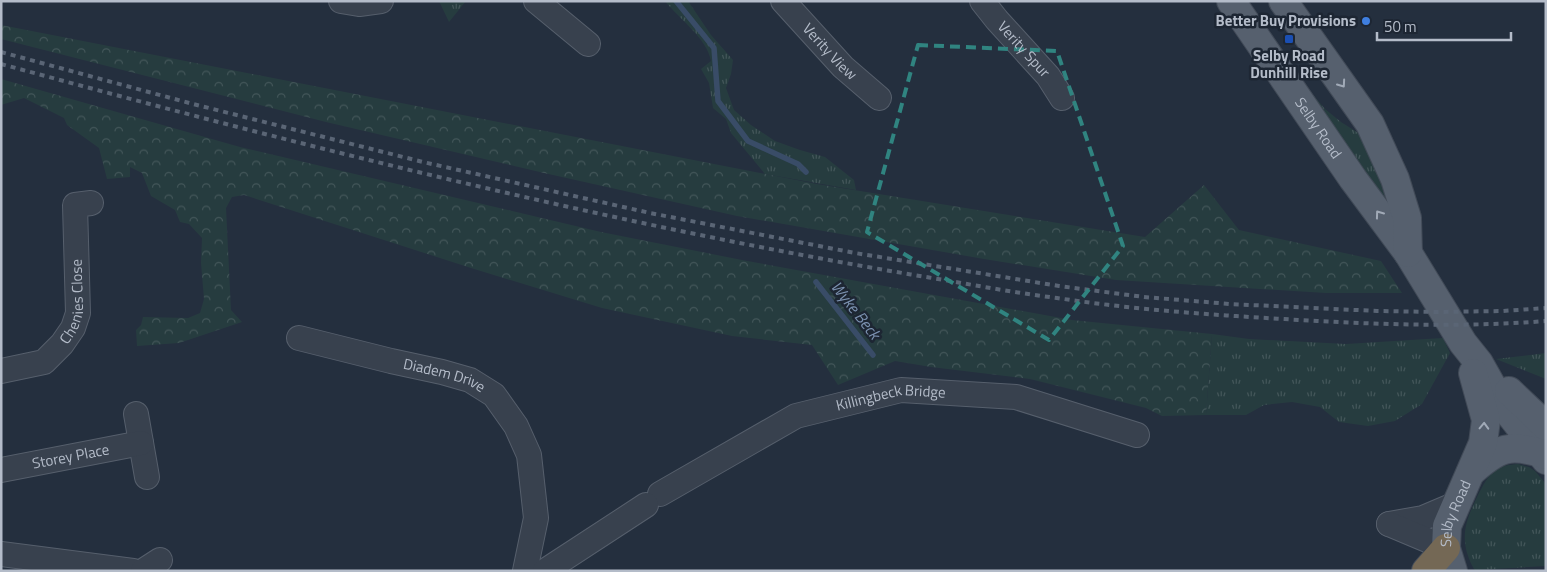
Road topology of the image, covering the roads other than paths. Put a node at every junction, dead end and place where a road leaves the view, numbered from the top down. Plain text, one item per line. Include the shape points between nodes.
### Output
1 (341, 1) edge
2 (381, 1) edge
3 (536, 1) edge
4 (783, 1) edge
5 (982, 1) edge
6 (1231, 1) edge
7 (1283, 1) edge
8 (588, 44) dead end
9 (879, 98) dead end
10 (1062, 98) dead end
11 (91, 203) dead end
12 (1408, 253) junction
13 (299, 338) dead end
14 (1471, 353) junction
15 (1, 371) edge
16 (136, 414) dead end
17 (1546, 426) edge
18 (1138, 434) dead end
19 (141, 443) junction
20 (1544, 456) edge
21 (1, 470) edge
22 (1471, 472) junction
23 (147, 477) dead end
24 (1456, 504) junction
25 (1, 554) edge
26 (1450, 559) edge
27 (133, 571) edge
28 (525, 571) edge
29 (545, 571) edge
30 (1426, 571) edge

1 - 2 street via 359,4
3 - 8 street
4 - 9 street, Verity View via 843,67
5 - 10 street, Verity Spur via 1048,76
12 -> 6 main road, Selby Road
7 -> 12 main road, Selby Road via 1370,124 1395,179 1407,218
11 - 15 street, Chenies Close via 76,205 78,313 73,328 44,362
12 - 14 main road, Selby Road
13 - 28 street, Diadem Drive via 470,380 494,395 516,426 529,455 536,518
14 - 17 main road, Selby Road
14 - 20 main road, Selby Road via 1502,404
22 -> 14 main road, Selby Road via 1483,443 1486,420
16 - 19 street
18 - 29 street, Killingbeck Bridge via 1016,397 901,390 796,416 653,500
19 - 21 street, Storey Place
19 - 23 street
20 - 22 main road via 1523,448 1506,448 1488,457
22 - 24 main road, Selby Road
24 - 26 main road, Selby Road via 1447,526
24 - 26 street via 1423,518 1389,524
25 - 27 street
26 - 30 highway

